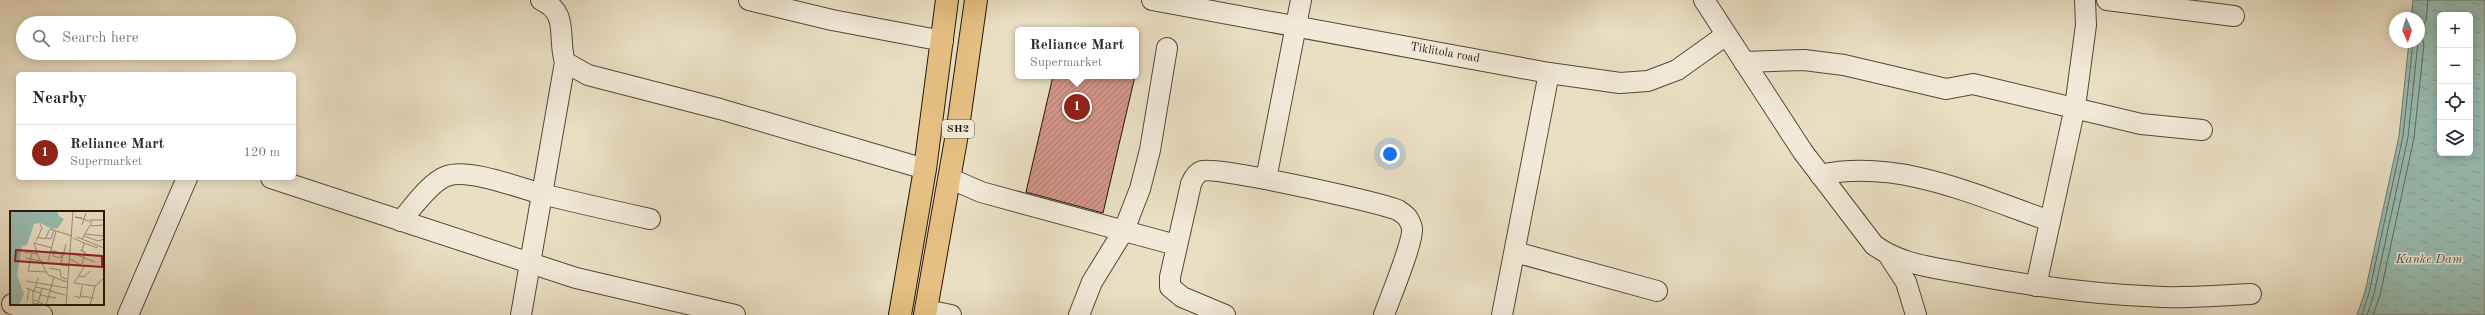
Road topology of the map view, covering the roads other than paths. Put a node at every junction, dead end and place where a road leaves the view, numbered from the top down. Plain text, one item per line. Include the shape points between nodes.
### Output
1 (542, 0) edge
2 (749, 0) edge
3 (947, 0) edge
4 (976, 0) edge
5 (1152, 0) edge
6 (1301, 0) edge
7 (1704, 0) edge
8 (2086, 0) edge
9 (2107, 0) edge
10 (2234, 16) dead end
11 (1295, 26) junction
12 (1726, 35) junction
13 (943, 41) junction
14 (1167, 48) dead end
15 (565, 62) junction
16 (1744, 62) junction
17 (1549, 73) junction
18 (2075, 107) junction
19 (2202, 130) dead end
20 (925, 169) junction
21 (1820, 175) junction
22 (949, 178) junction
23 (186, 180) edge
24 (277, 180) edge
25 (1266, 180) junction
26 (541, 194) junction
27 (650, 219) dead end
28 (401, 221) junction
29 (2050, 221) junction
30 (1124, 230) junction
31 (1176, 245) junction
32 (1515, 252) junction
33 (1889, 256) junction
34 (529, 261) junction
35 (2036, 286) junction
36 (1656, 292) dead end
37 (2251, 294) dead end
38 (0, 300) edge
39 (10, 303) edge
40 (15, 305) edge
41 (926, 313) edge
42 (1389, 314) edge
43 (42, 315) edge
44 (128, 315) edge
45 (521, 315) edge
46 (735, 315) edge
47 (900, 315) edge
48 (951, 315) edge
49 (1079, 315) edge
50 (1225, 315) edge
51 (1502, 315) edge
52 (1916, 315) edge

1 - 15 street via 555,8 560,18 561,50
2 - 13 street via 832,20
3 - 13 main road, SH2
4 - 22 main road, SH2
5 - 11 street, Tiklitola road
6 - 11 street
7 - 12 street
8 - 18 street via 2086,26
9 - 10 street
11 - 17 street, Tiklitola road
11 - 25 street
12 - 16 street
12 - 17 street, Tiklitola road via 1677,70 1648,81 1620,83
13 - 20 main road, SH2
14 - 30 street via 1150,150 1140,189
15 - 20 street via 588,75 728,111
15 - 26 street
16 - 18 street via 1804,60 1844,65 1946,89 1973,84
16 - 21 street
17 - 32 street
18 - 19 street via 2141,124
18 - 29 street
20 - 47 main road, SH2
21 - 29 street via 1845,170 1879,170 1911,175
21 - 33 street via 1874,245
22 - 30 street via 982,192
22 - 41 main road, SH2
23 - 44 street
24 - 28 street
25 - 31 street via 1215,170 1198,174 1191,184
25 - 42 street via 1378,205 1399,211 1408,218 1412,228
26 - 27 street
26 - 28 street via 486,178 447,176 430,189
26 - 34 street
28 - 34 street
29 - 35 street
30 - 31 street
30 - 49 street via 1092,282
31 - 50 street via 1170,287 1182,297
32 - 36 street
32 - 51 street
33 - 35 street via 1904,262
33 - 52 street via 1906,282
34 - 45 street
34 - 46 street via 576,278
35 - 37 street via 2103,294 2165,297
38 - 39 street
40 - 43 street
41 - 48 street

